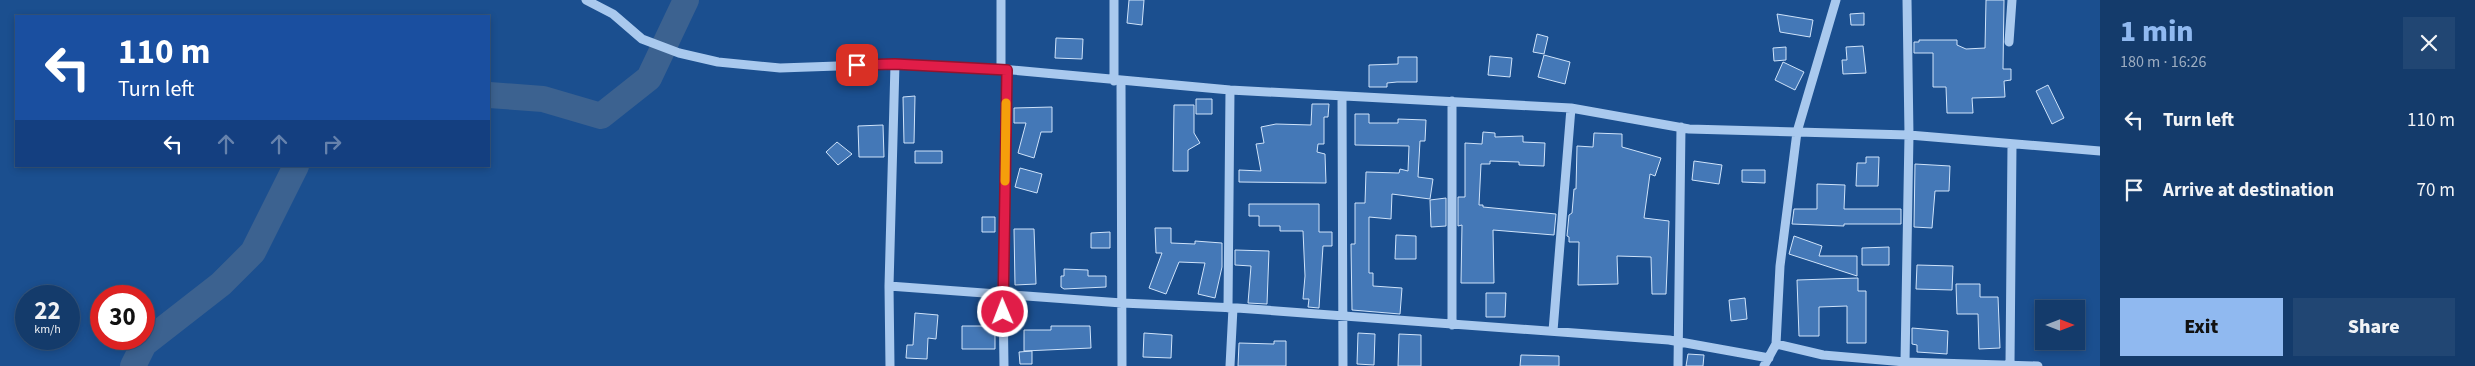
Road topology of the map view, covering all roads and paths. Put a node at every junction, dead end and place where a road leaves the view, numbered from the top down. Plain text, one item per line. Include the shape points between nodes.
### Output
1 (586, 0) edge
2 (1001, 0) edge
3 (1114, 0) edge
4 (1836, 0) edge
5 (1907, 0) edge
6 (2012, 0) edge
7 (2009, 42) dead end
8 (895, 64) junction
9 (1004, 70) junction
10 (1117, 81) junction
11 (1230, 90) junction
12 (1342, 97) junction
13 (1452, 102) junction
14 (1571, 108) junction
15 (1681, 127) junction
16 (1797, 132) junction
17 (1909, 135) junction
18 (2012, 145) junction
19 (2100, 151) edge
20 (889, 286) junction
21 (1003, 295) junction
22 (1122, 303) junction
23 (1230, 308) junction
24 (1344, 316) junction
25 (1452, 325) junction
26 (1553, 332) junction
27 (1679, 343) junction
28 (1776, 344) junction
29 (1767, 362) edge
30 (1905, 362) junction
31 (2010, 364) junction
32 (1976, 365) edge
33 (890, 366) edge
34 (1004, 366) edge
35 (1122, 366) edge
36 (1230, 366) edge
37 (1343, 366) edge
38 (1678, 366) edge
39 (2038, 366) edge

1 - 8 street via 612,14 642,39 718,62 780,68
2 - 9 street
3 - 10 street
4 - 16 street
5 - 17 street
6 - 7 street
8 - 9 street
8 - 20 street
9 - 10 street
9 - 21 street
10 - 11 street
10 - 22 street
11 - 12 street
11 - 23 street
12 - 13 street
12 - 24 street
13 - 14 street
13 - 25 street
14 - 15 street
14 - 26 street
15 - 16 street
15 - 27 street
16 - 17 street
16 - 28 street via 1780,266
17 - 18 street
17 - 30 street
18 - 19 street
18 - 31 street
20 - 21 street
20 - 33 street
21 - 22 street
21 - 34 street
22 - 23 street
22 - 35 street
23 - 24 street
23 - 36 street
24 - 25 street
24 - 37 street
25 - 26 street
26 - 27 street
27 - 29 street
27 - 38 street
28 - 29 street
28 - 30 street via 1823,355
30 - 32 street
31 - 32 street
31 - 39 street

